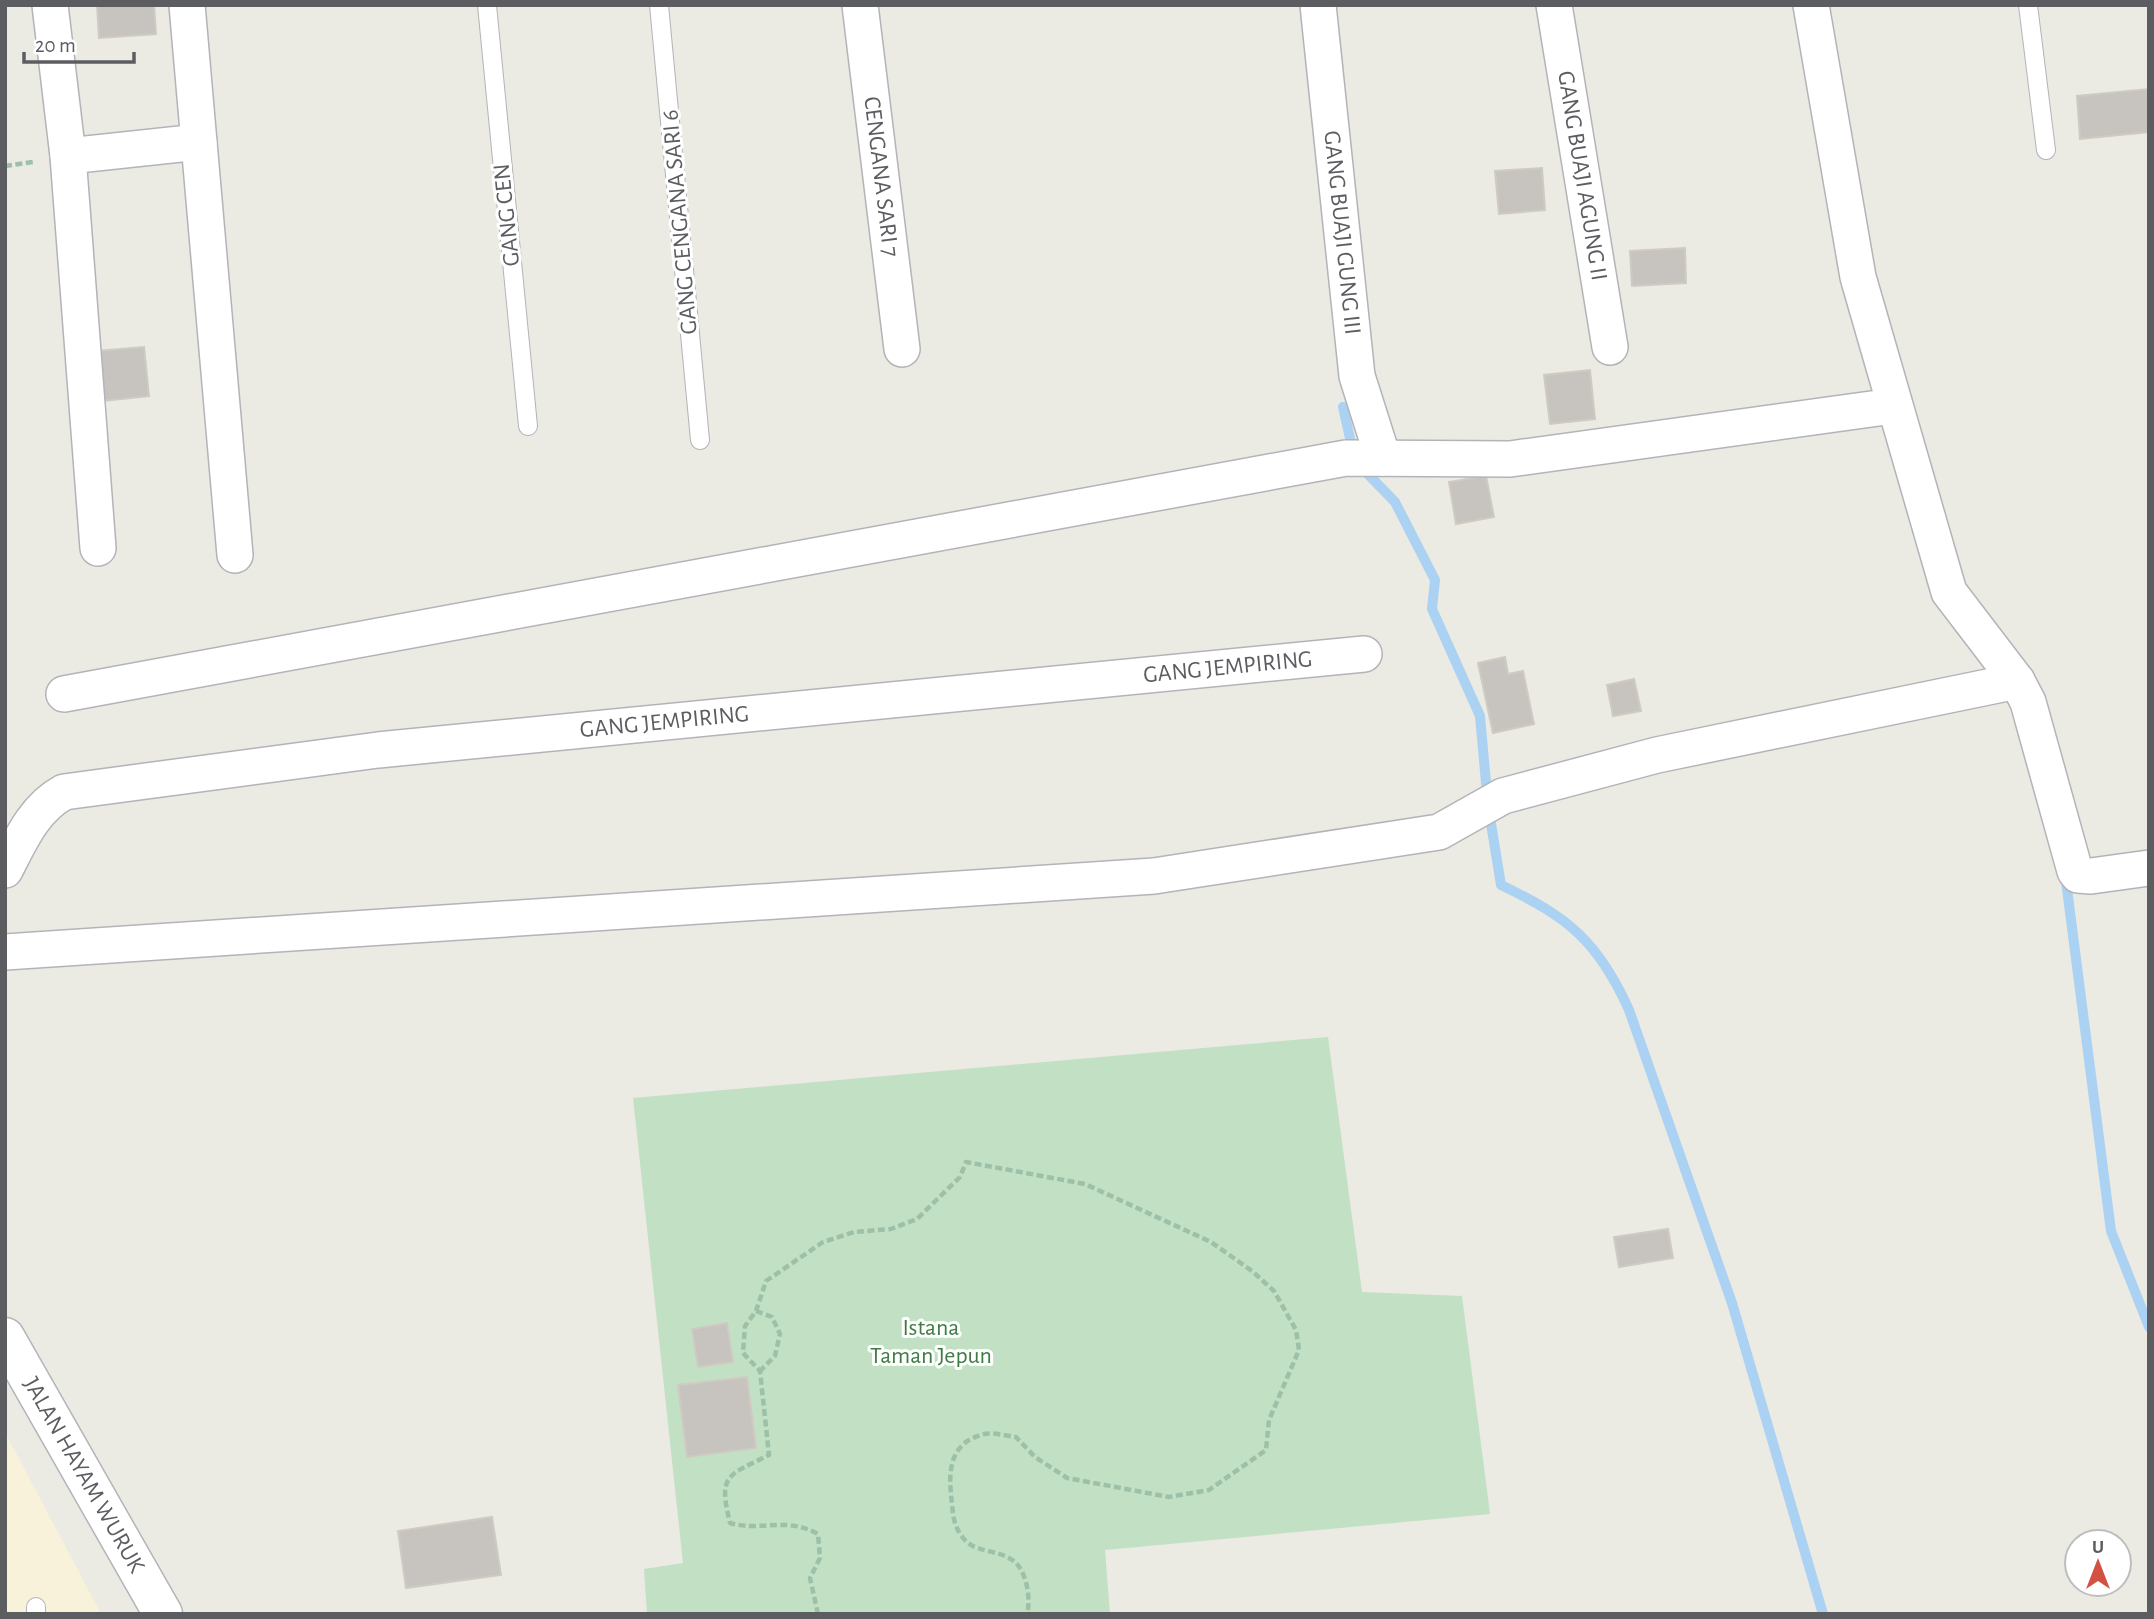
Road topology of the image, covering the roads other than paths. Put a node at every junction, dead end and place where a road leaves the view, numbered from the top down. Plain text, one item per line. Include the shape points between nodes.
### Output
1 (50, 5) edge
2 (187, 5) edge
3 (486, 5) edge
4 (659, 5) edge
5 (860, 5) edge
6 (1318, 5) edge
7 (1554, 5) edge
8 (1811, 5) edge
9 (2028, 5) edge
10 (199, 142) junction
11 (2046, 150) dead end
12 (68, 156) junction
13 (1609, 347) dead end
14 (902, 349) dead end
15 (1893, 406) junction
16 (528, 426) dead end
17 (701, 440) dead end
18 (1367, 458) junction
19 (98, 548) dead end
20 (235, 555) dead end
21 (1364, 654) dead end
22 (2017, 681) junction
23 (64, 694) dead end
24 (2149, 867) edge
25 (5, 870) edge
26 (5, 952) edge
27 (5, 1337) edge
28 (163, 1614) edge

1 - 12 street
2 - 10 street
3 - 16 lane, GANG CEN
4 - 17 lane, GANG CENGANA SARI 6
5 - 14 street, CENGANA SARI 7
6 - 18 street, GANG BUAJI GUNG III
7 - 13 street, GANG BUAJI AGUNG II
8 - 15 street via 1858,277
9 - 11 lane
10 - 12 street
10 - 20 street
12 - 19 street
15 - 18 street via 1510,458
15 - 22 street via 1949,592
18 - 23 street
21 - 25 street, GANG JEMPIRING via 378,750 64,792 51,799 23,834
22 - 24 street via 2036,725 2075,871 2091,876
22 - 26 street via 1657,755 1491,802 1439,832 1154,876
27 - 28 main road, JALAN HAYAM WURUK

